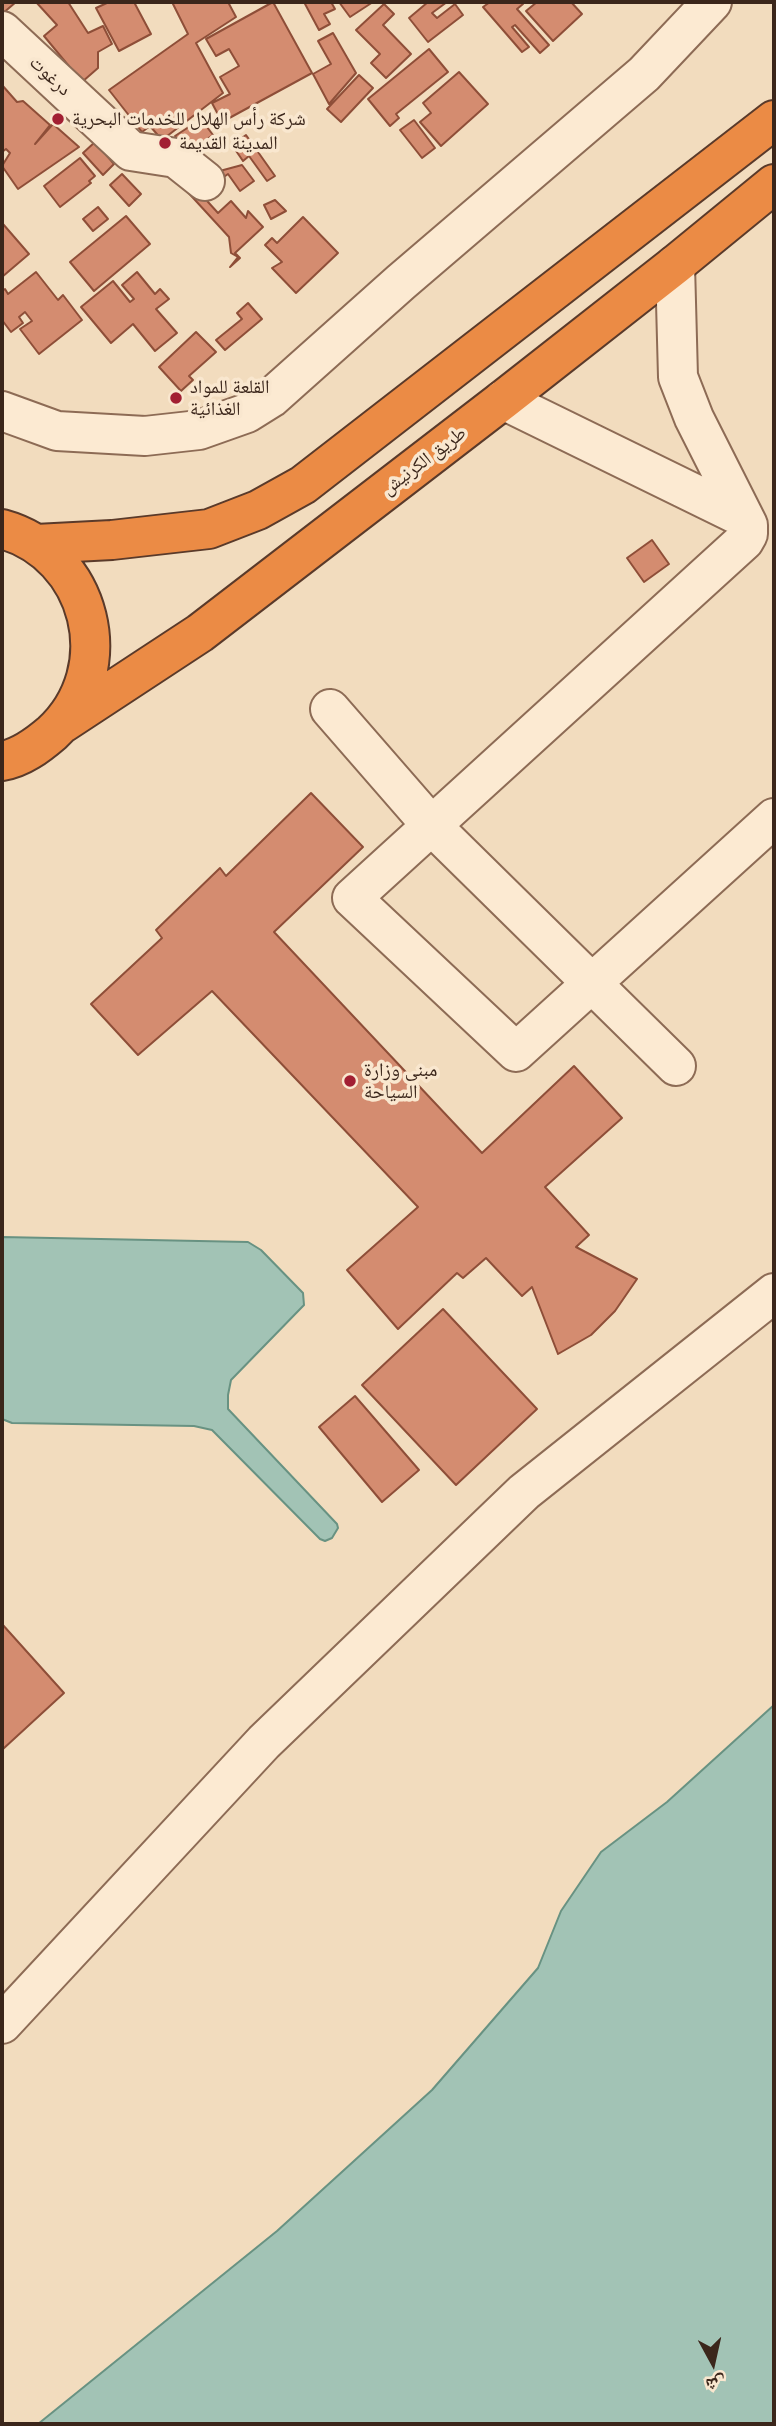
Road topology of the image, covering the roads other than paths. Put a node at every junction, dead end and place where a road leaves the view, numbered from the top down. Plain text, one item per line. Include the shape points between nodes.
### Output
1 (712, 2) edge
2 (2, 31) edge
3 (774, 120) edge
4 (205, 181) dead end
5 (774, 184) edge
6 (675, 265) junction
7 (503, 400) junction
8 (2, 411) edge
9 (742, 517) junction
10 (2, 529) edge
11 (36, 544) junction
12 (330, 709) dead end
13 (63, 723) junction
14 (4, 764) edge
15 (774, 818) edge
16 (431, 825) junction
17 (592, 983) junction
18 (676, 1066) dead end
19 (774, 1293) edge
20 (2, 2024) edge

1 - 8 street via 644,74 271,398 247,413 199,430 145,436 57,431
2 - 4 street, درغوت via 131,151 176,158
3 - 11 highway via 303,485 258,510 209,529
5 - 6 highway, طريق الكرنيش
6 - 7 highway, طريق الكرنيش
6 - 9 street via 678,377
7 - 9 street
7 - 13 highway, طريق الكرنيش via 200,632
9 - 16 street via 748,525 744,541
10 - 11 highway
11 - 13 highway via 62,566 80,595 90,627 90,661 81,694
12 - 16 street
13 - 14 highway via 38,746
15 - 17 street
16 - 17 street
16 - 17 street via 352,898 516,1052
17 - 18 street
19 - 20 street via 524,1492 264,1742

